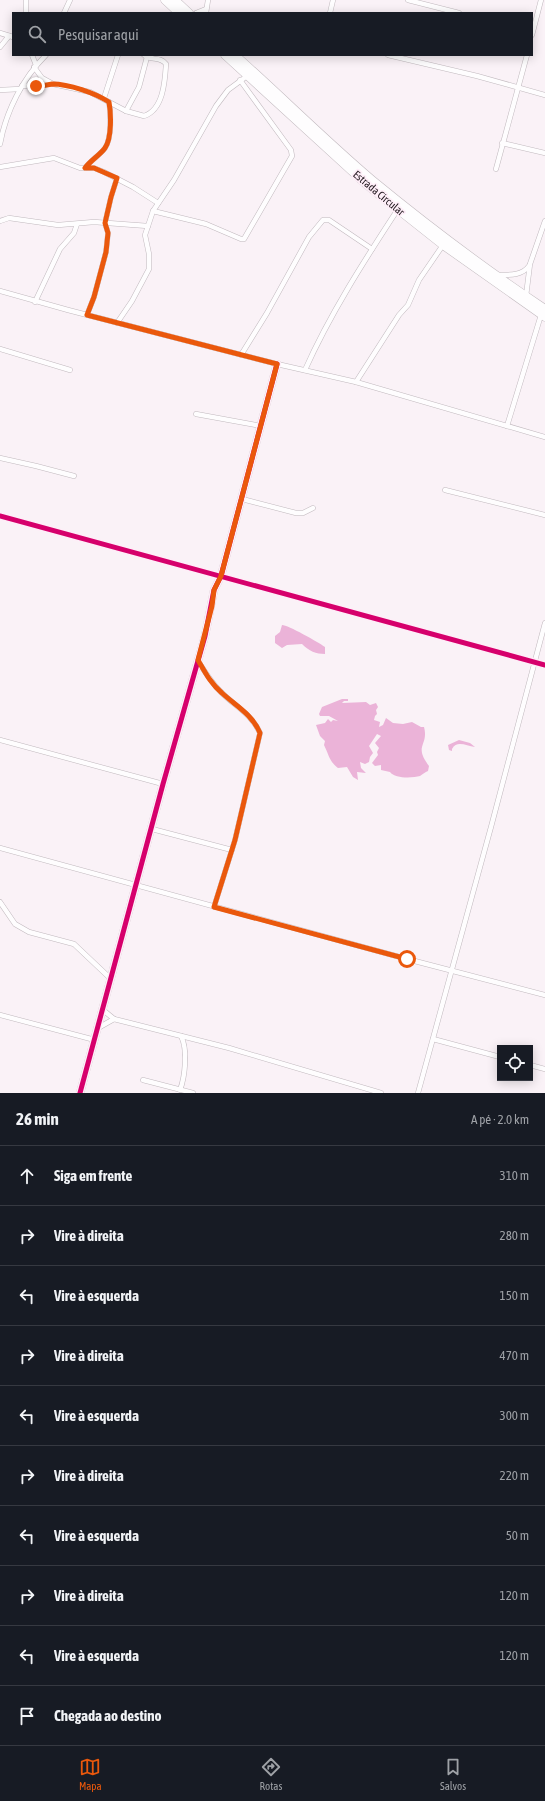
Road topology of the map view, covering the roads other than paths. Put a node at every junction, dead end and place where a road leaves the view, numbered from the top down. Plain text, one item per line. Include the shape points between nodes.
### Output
1 (26, 0) edge
2 (70, 0) edge
3 (164, 0) edge
4 (175, 0) edge
5 (208, 0) edge
6 (333, 0) edge
7 (408, 0) edge
8 (541, 0) edge
9 (206, 11) edge
10 (26, 12) edge
11 (64, 12) edge
12 (178, 12) edge
13 (188, 12) edge
14 (330, 12) edge
15 (455, 12) edge
16 (533, 30) edge
17 (0, 33) edge
18 (11, 37) edge
19 (0, 47) edge
20 (32, 56) edge
21 (45, 56) edge
22 (118, 56) edge
23 (146, 56) edge
24 (226, 56) edge
25 (236, 56) edge
26 (392, 56) edge
27 (527, 56) edge
28 (35, 66) junction
29 (244, 78) junction
30 (53, 84) junction
31 (21, 88) junction
32 (518, 88) junction
33 (0, 90) edge
34 (545, 95) edge
35 (104, 98) junction
36 (109, 102) junction
37 (126, 111) junction
38 (502, 143) junction
39 (0, 144) edge
40 (545, 153) edge
41 (0, 167) edge
42 (85, 168) junction
43 (496, 169) dead end
44 (117, 178) junction
45 (158, 203) junction
46 (398, 209) junction
47 (153, 211) junction
48 (0, 221) edge
49 (545, 221) edge
50 (105, 223) junction
51 (77, 224) junction
52 (148, 226) junction
53 (443, 245) junction
54 (372, 249) junction
55 (530, 264) junction
56 (495, 275) junction
57 (0, 291) edge
58 (526, 296) junction
59 (35, 302) junction
60 (544, 314) edge
61 (87, 315) junction
62 (117, 323) junction
63 (0, 349) edge
64 (241, 355) junction
65 (277, 364) junction
66 (70, 370) dead end
67 (305, 370) junction
68 (356, 382) junction
69 (196, 414) dead end
70 (261, 426) junction
71 (507, 426) junction
72 (545, 437) edge
73 (0, 458) edge
74 (74, 476) dead end
75 (445, 490) dead end
76 (242, 499) junction
77 (314, 508) dead end
78 (545, 515) edge
79 (0, 516) edge
80 (221, 576) junction
81 (545, 623) edge
82 (537, 654) junction
83 (198, 660) junction
84 (535, 663) junction
85 (543, 664) edge
86 (0, 740) edge
87 (163, 784) junction
88 (152, 829) junction
89 (0, 848) edge
90 (232, 850) junction
91 (136, 885) junction
92 (0, 902) edge
93 (214, 907) junction
94 (451, 971) junction
95 (111, 979) junction
96 (545, 995) edge
97 (103, 1010) junction
98 (0, 1015) edge
99 (114, 1020) junction
100 (98, 1028) junction
101 (181, 1036) junction
102 (433, 1039) junction
103 (95, 1040) junction
104 (497, 1055) edge
105 (533, 1066) edge
106 (545, 1069) edge
107 (143, 1080) dead end
108 (180, 1090) junction
109 (80, 1093) edge
110 (193, 1093) edge
111 (382, 1093) edge
112 (418, 1093) edge

1 - 10 street
2 - 11 street
3 - 12 main road
4 - 13 main road
5 - 9 street
6 - 14 street
7 - 15 street
8 - 16 street
17 - 18 street
18 - 19 street
20 - 28 street
21 - 28 street
22 - 35 street
23 - 37 street via 138,87
23 - 37 street via 159,58 166,64 158,105 144,116
24 - 29 main road, Estrada Circular
25 - 56 main road, Estrada Circular via 371,179
26 - 32 street
27 - 32 street
28 - 30 street via 42,78
28 - 31 street
29 - 45 street via 228,90 216,106
29 - 46 main road, Estrada Circular
29 - 47 street via 291,150 292,156 244,239 206,224
30 - 31 street
30 - 35 street via 90,92
31 - 33 street
31 - 39 street
32 - 34 street
32 - 38 street
35 - 36 street
36 - 37 street
36 - 42 street via 111,116 106,147
38 - 40 street
38 - 43 street
41 - 42 street via 54,158
42 - 44 street via 94,168
44 - 45 street
44 - 50 street
45 - 47 street
46 - 53 main road, Estrada Circular
46 - 54 street
47 - 52 street
48 - 51 street via 14,218 58,225
49 - 55 street
50 - 51 street
50 - 52 street
50 - 61 street via 108,233 106,252
51 - 59 street via 74,233 60,249
52 - 62 street via 145,239 149,254 148,269 132,302
53 - 60 main road, Estrada Circular
53 - 68 street via 419,280 408,305
54 - 64 street via 329,220 323,220 309,237
54 - 67 street via 318,340
55 - 56 street via 524,271
55 - 58 street
56 - 58 main road, Estrada Circular
57 - 59 street
58 - 60 main road, Estrada Circular
59 - 61 street
60 - 71 street
61 - 62 street
62 - 64 street
63 - 66 street
64 - 65 street
65 - 67 street
65 - 70 street
67 - 68 street
68 - 71 street
69 - 70 street
70 - 76 street
71 - 72 street
73 - 74 street
75 - 78 street
76 - 77 street via 296,513 304,513
76 - 80 street
79 - 80 street
80 - 83 street via 214,590
80 - 84 street
81 - 82 street
82 - 84 street
82 - 85 street
83 - 87 street
83 - 90 street via 209,680 252,719 260,733
84 - 85 street
84 - 94 street
86 - 87 street
87 - 88 street
88 - 90 street
88 - 91 street
89 - 91 street
90 - 93 street
91 - 93 street
91 - 95 street
92 - 95 street via 15,924 29,932 74,944
93 - 94 street
94 - 96 street
94 - 102 street
95 - 97 street
97 - 99 street
97 - 100 street
98 - 103 street
99 - 100 street
99 - 101 street
100 - 103 street
101 - 108 street via 184,1043 184,1076
101 - 111 street
102 - 104 street
102 - 112 street
103 - 109 street
105 - 106 street
107 - 108 street
108 - 110 street

